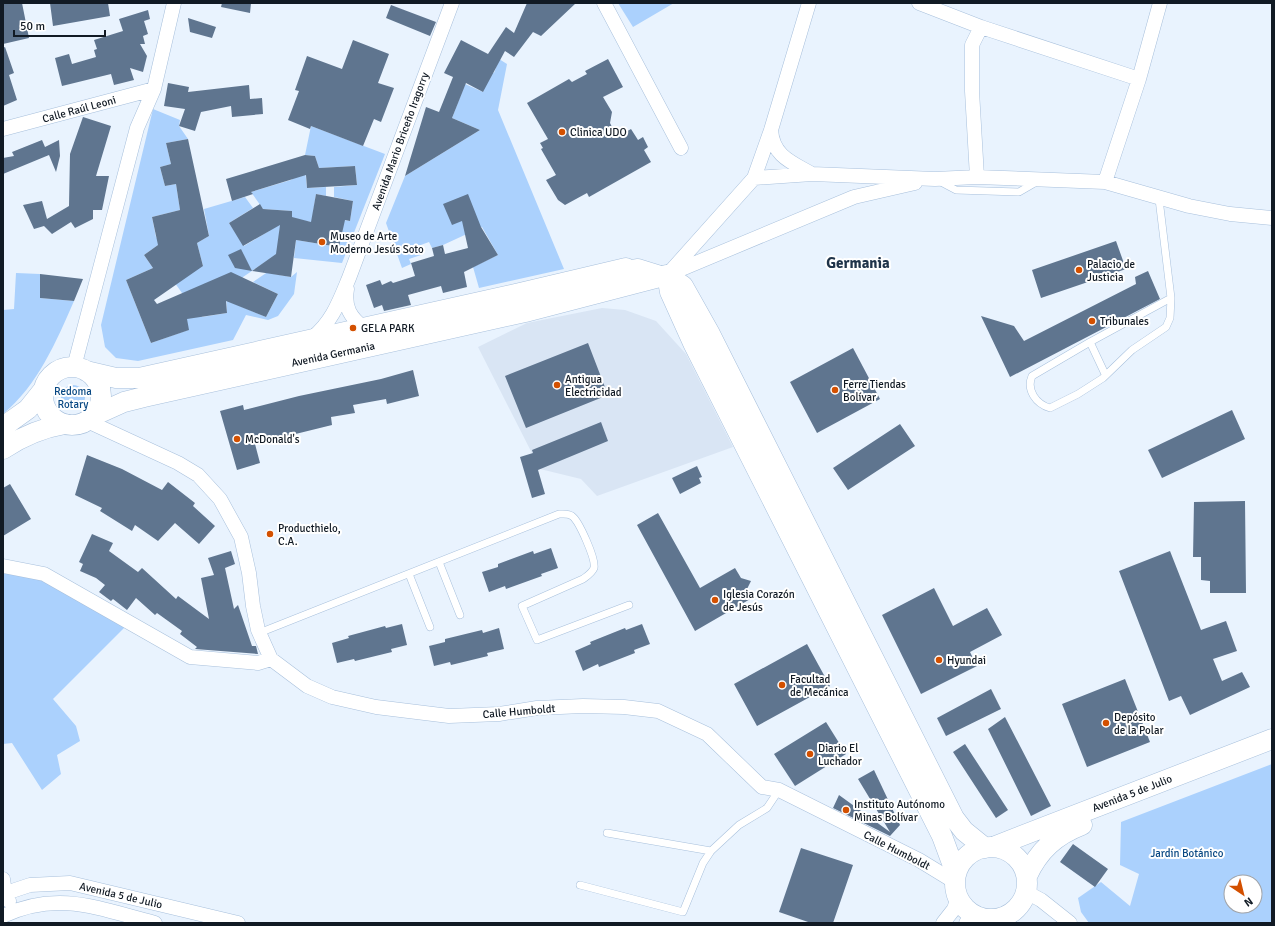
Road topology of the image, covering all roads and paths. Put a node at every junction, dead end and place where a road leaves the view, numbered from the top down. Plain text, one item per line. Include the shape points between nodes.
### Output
1 (174, 3) edge
2 (452, 3) edge
3 (604, 3) edge
4 (808, 3) edge
5 (919, 3) edge
6 (1160, 3) edge
7 (980, 27) junction
8 (1140, 78) junction
9 (154, 89) junction
10 (3, 129) edge
11 (771, 130) junction
12 (681, 148) dead end
13 (812, 174) junction
14 (977, 177) junction
15 (754, 178) junction
16 (935, 179) junction
17 (1040, 180) junction
18 (1105, 182) junction
19 (1159, 199) junction
20 (1272, 218) edge
21 (626, 268) joint
22 (668, 275) junction
23 (349, 278) junction
24 (1171, 298) junction
25 (364, 328) junction
26 (310, 340) junction
27 (1090, 342) junction
28 (80, 369) junction
29 (1105, 374) junction
30 (44, 389) junction
31 (90, 419) junction
32 (65, 424) junction
33 (3, 427) edge
34 (3, 449) edge
35 (439, 562) junction
36 (3, 566) edge
37 (409, 574) junction
38 (629, 605) dead end
39 (460, 615) dead end
40 (430, 627) dead end
41 (260, 633) junction
42 (271, 659) junction
43 (1272, 738) edge
44 (1272, 751) edge
45 (779, 790) junction
46 (607, 833) dead end
47 (989, 847) junction
48 (711, 851) junction
49 (3, 879) edge
50 (1026, 884) junction
51 (580, 885) dead end
52 (957, 890) junction
53 (4, 894) edge
54 (8, 914) edge
55 (1006, 919) edge
56 (977, 920) edge
57 (155, 923) edge
58 (238, 923) edge
59 (943, 923) edge
60 (1070, 923) edge

1 - 9 street
2 - 23 street, Avenida Mario Briceño Iragorry
3 - 12 street
4 - 11 street
5 - 7 street
6 - 8 street
7 - 8 street
7 - 14 street via 972,44
8 - 18 street
9 - 10 street, Calle Raúl Leoni
9 - 28 street via 137,128
11 - 13 street via 772,140 778,152
11 - 15 street
13 - 15 street
13 - 16 street
14 - 16 street
14 - 17 street
15 - 22 street
16 - 17 lane via 956,190 1019,192
16 - 22 street via 854,197
17 - 18 street
18 - 19 street
19 - 20 street via 1230,214
19 - 24 lane
21 - 22 street via 638,266
21 - 25 street, Avenida Germania
22 - 31 street, Avenida Germania via 525,312 144,397 124,402
22 - 47 street via 683,286 710,334 954,818 964,831
22 - 52 street via 670,292 693,343 942,836 952,863
23 - 25 street, Avenida Mario Briceño Iragorry via 346,301 348,311
23 - 26 street, Avenida Mario Briceño Iragorry via 334,315
24 - 27 lane
24 - 29 lane via 1170,318 1166,327 1132,350
25 - 26 street, Avenida Germania
26 - 28 street, Avenida Germania via 139,378 116,378
27 - 29 lane
27 - 29 lane via 1032,376 1030,381 1034,397 1050,408 1078,394 1103,378
28 - 30 street via 64,368 57,371
28 - 31 street via 97,381 101,396 100,403
30 - 32 street via 44,404 47,411
30 - 33 street via 28,409
31 - 32 street via 80,424
31 - 41 street, Calle Humboldt via 198,475 220,499 241,537
32 - 34 street via 28,434
35 - 37 lane
35 - 38 lane via 559,514 568,514 575,518 581,528 594,560 594,568 583,579 522,606 537,640
35 - 39 lane
36 - 42 street via 44,574 190,657 258,663
37 - 40 lane
37 - 41 lane
41 - 42 street, Calle Humboldt
42 - 45 street, Calle Humboldt via 306,686 332,697 376,707 449,716 583,706 658,711 707,734 762,787
43 - 47 street, Avenida 5 de Julio
44 - 50 street, Avenida 5 de Julio via 1069,830 1042,851
45 - 48 lane via 766,808 739,825
45 - 52 street, Calle Humboldt via 919,860
46 - 48 lane
47 - 50 street via 1001,848 1015,856 1024,868
47 - 52 street via 970,854 964,860 960,866
48 - 51 lane via 703,863 683,912
49 - 53 street
50 - 55 street via 1019,906
50 - 60 street via 1040,900
52 - 56 street
52 - 59 street via 954,909
53 - 54 street
53 - 58 street, Avenida 5 de Julio via 30,885 70,883
54 - 57 street, Avenida 5 de Julio via 34,904 68,903
55 - 56 street

